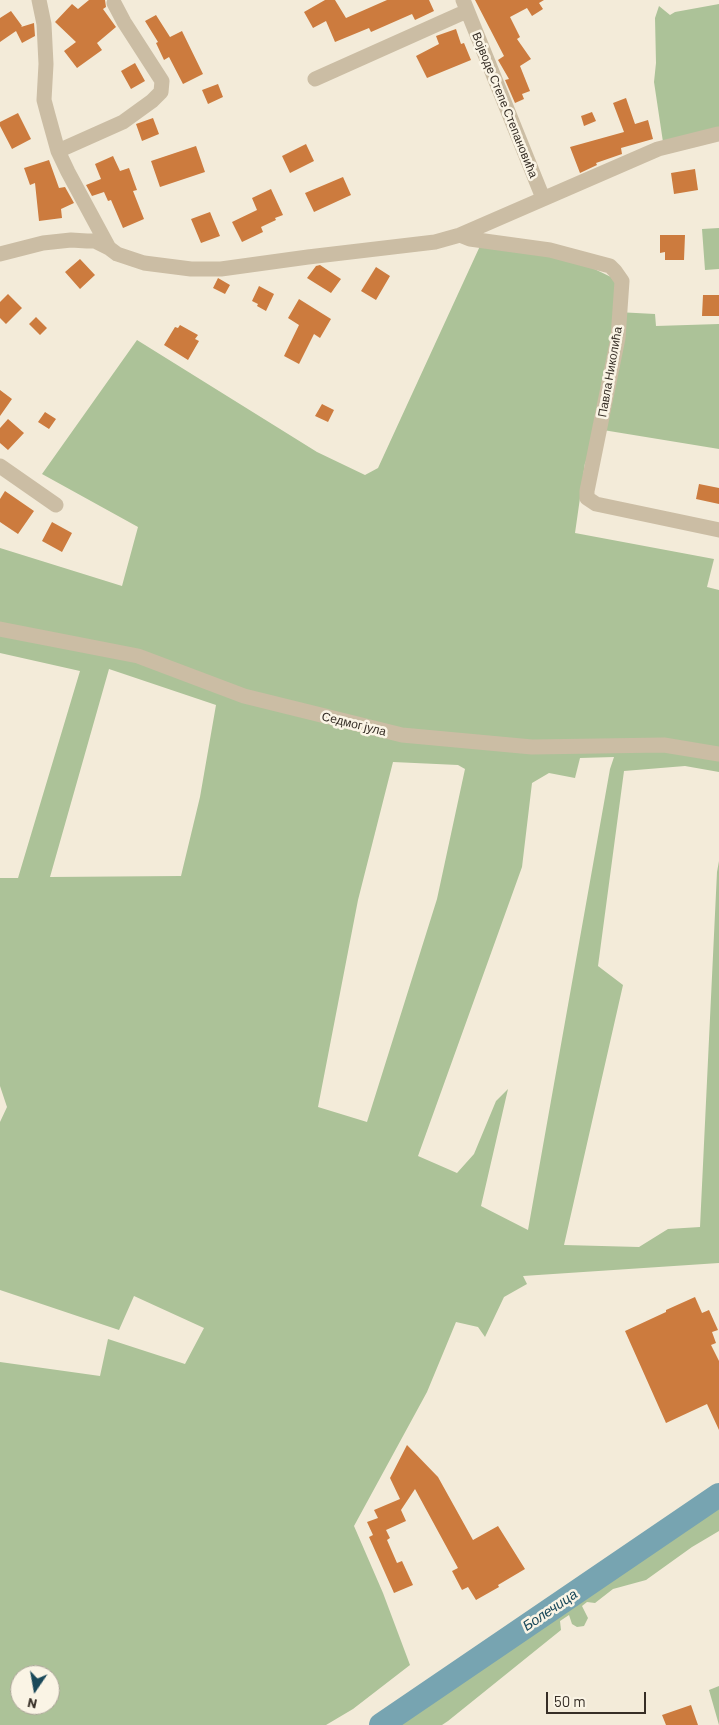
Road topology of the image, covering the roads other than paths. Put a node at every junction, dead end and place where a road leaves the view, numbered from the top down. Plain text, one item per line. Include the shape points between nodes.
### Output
1 (39, 0) edge
2 (114, 3) dead end
3 (465, 6) edge
4 (315, 79) dead end
5 (718, 134) dead end
6 (58, 151) junction
7 (543, 198) junction
8 (460, 234) junction
9 (109, 248) junction
10 (0, 254) edge
11 (0, 466) edge
12 (56, 505) dead end
13 (719, 530) edge
14 (0, 629) edge
15 (719, 754) edge

1 - 6 street via 46,47 44,100
2 - 6 street via 162,81 161,92 123,122
3 - 4 street, Војводе Степе Степановића
3 - 7 street, Војводе Степе Степановића
5 - 7 street via 658,149
6 - 9 street
7 - 8 street
8 - 9 street via 435,242 221,269 144,263
8 - 13 street, Павла Николића via 470,239 550,250 610,266 615,271 622,281 618,338 587,498 596,504
9 - 10 street via 95,241 71,240
11 - 12 street
14 - 15 street, Седмог јула via 138,656 244,696 402,735 532,747 664,745

